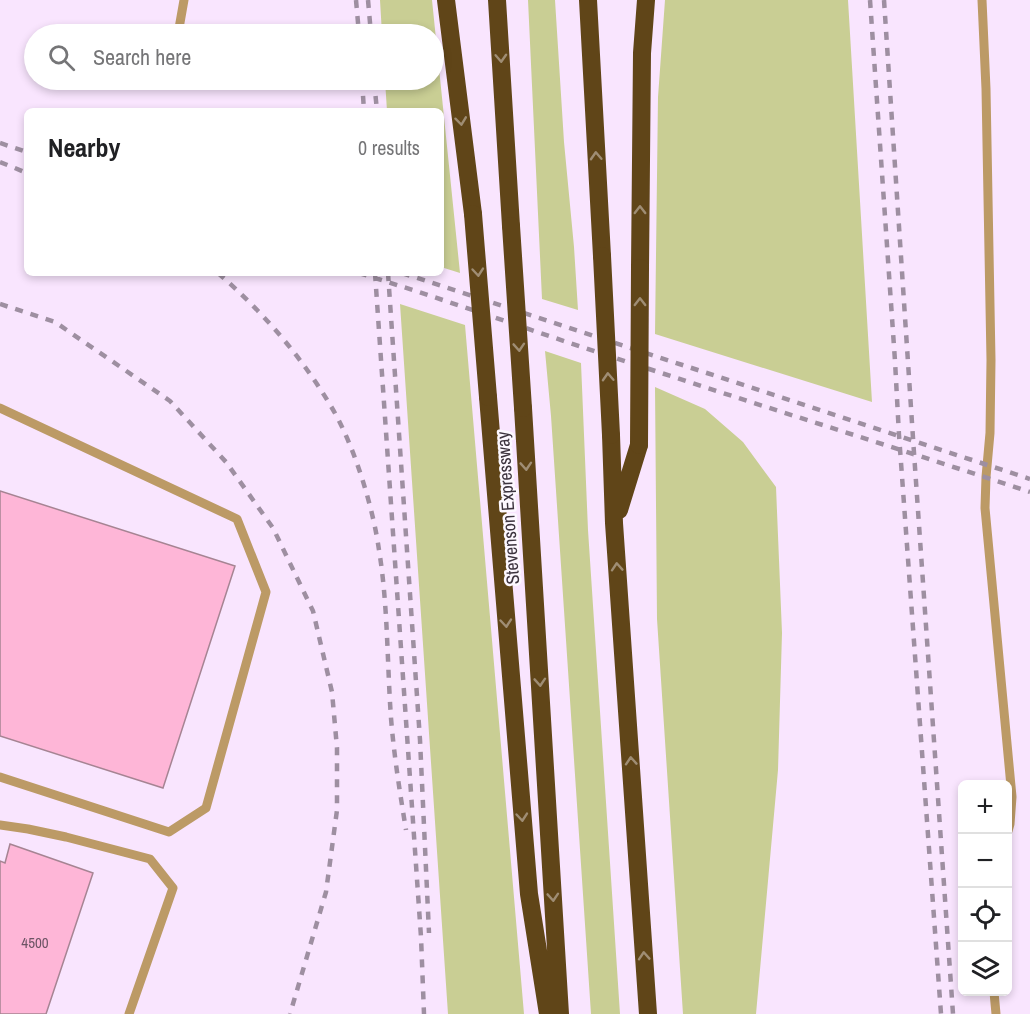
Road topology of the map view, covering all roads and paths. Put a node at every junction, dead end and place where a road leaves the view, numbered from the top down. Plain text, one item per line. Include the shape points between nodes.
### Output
1 (184, 0) edge
2 (446, 0) edge
3 (498, 0) edge
4 (588, 0) edge
5 (646, 0) edge
6 (982, 0) edge
7 (180, 24) edge
8 (0, 408) edge
9 (614, 523) junction
10 (0, 777) edge
11 (1010, 780) edge
12 (0, 825) edge
13 (994, 996) edge
14 (129, 1014) edge
15 (548, 1014) edge
16 (560, 1014) edge
17 (648, 1014) edge
18 (996, 1014) edge

1 - 7 lane
2 -> 15 highway, bridge via 473,214 529,894
3 -> 16 highway, Stevenson Expressway, bridge
9 -> 4 highway, bridge
9 -> 5 highway, bridge via 639,444 642,53
6 - 11 lane via 991,360 985,508
8 - 10 lane via 237,519 266,592 206,808 169,832
17 -> 9 highway
12 - 14 lane via 47,832 150,859 173,888
13 - 18 lane

